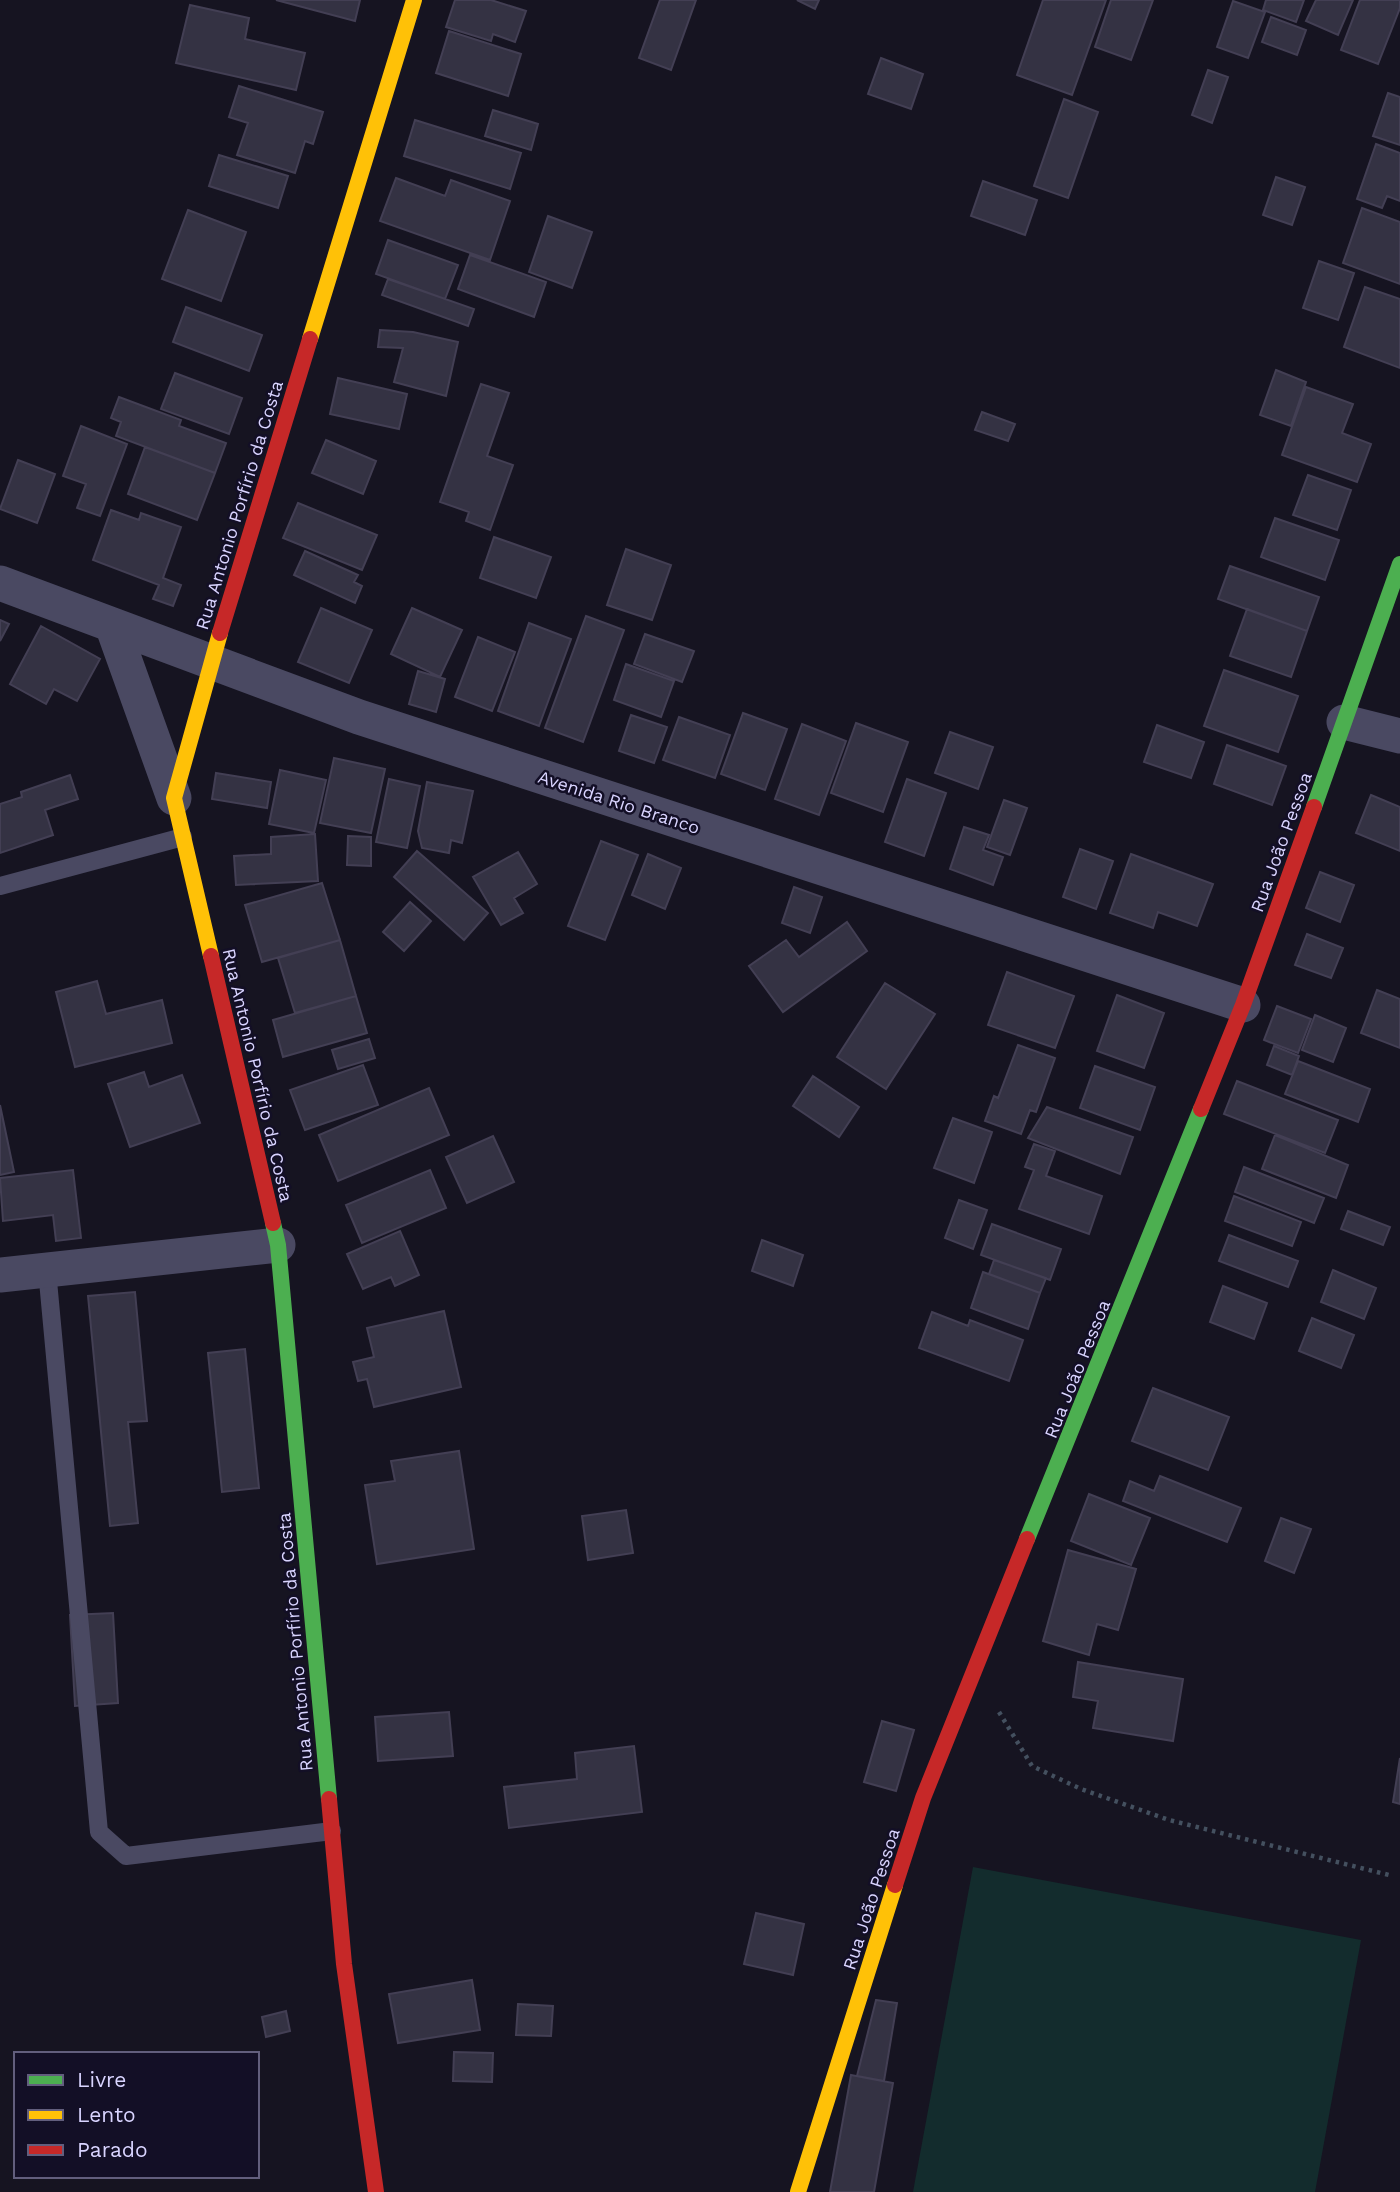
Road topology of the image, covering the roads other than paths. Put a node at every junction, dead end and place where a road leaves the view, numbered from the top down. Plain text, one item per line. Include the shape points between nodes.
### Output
1 (414, 0) edge
2 (1400, 564) edge
3 (0, 583) edge
4 (111, 625) junction
5 (211, 662) junction
6 (1344, 722) junction
7 (1400, 736) edge
8 (174, 798) junction
9 (183, 837) junction
10 (0, 886) edge
11 (1243, 1005) junction
12 (278, 1245) junction
13 (47, 1270) junction
14 (0, 1275) edge
15 (332, 1831) junction
16 (376, 2192) edge
17 (798, 2192) edge

1 - 5 street, Rua Antonio Porfírio da Costa
2 - 6 street, Rua João Pessoa
3 - 4 street, Avenida Rio Branco
4 - 5 street, Avenida Rio Branco
4 - 8 street
5 - 8 street, Rua Antonio Porfírio da Costa
5 - 11 street, Avenida Rio Branco via 359,717
6 - 7 street
6 - 11 street, Rua João Pessoa
8 - 9 street, Rua Antonio Porfírio da Costa
9 - 10 lane
9 - 12 street, Rua Antonio Porfírio da Costa
11 - 17 street, Rua João Pessoa via 923,1798
12 - 13 street
12 - 15 street, Rua Antonio Porfírio da Costa
13 - 14 street
13 - 15 lane via 99,1832 125,1856
15 - 16 street, Rua Antonio Porfírio da Costa via 344,1964

